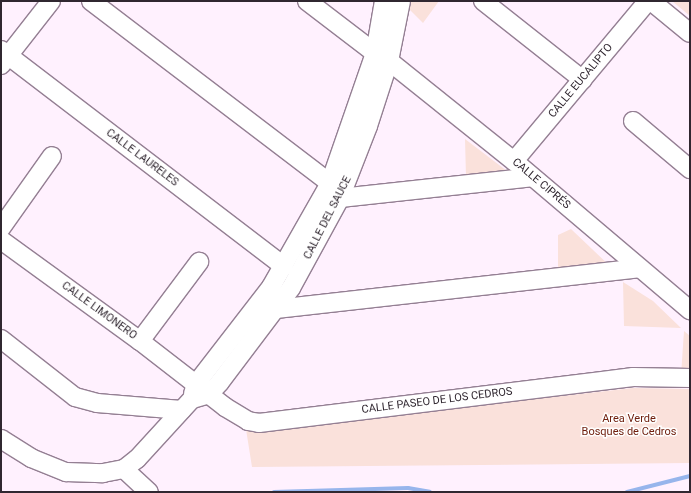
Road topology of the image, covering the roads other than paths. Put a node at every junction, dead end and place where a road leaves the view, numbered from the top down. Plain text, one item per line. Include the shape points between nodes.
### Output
1 (51, 1) edge
2 (91, 1) edge
3 (308, 1) edge
4 (384, 1) edge
5 (401, 1) edge
6 (483, 1) edge
7 (650, 1) edge
8 (690, 33) edge
9 (3, 57) edge
10 (382, 57) junction
11 (582, 80) junction
12 (632, 121) dead end
13 (52, 156) dead end
14 (514, 161) junction
15 (690, 169) edge
16 (532, 177) junction
17 (330, 183) junction
18 (340, 198) junction
19 (1, 228) edge
20 (1, 240) edge
21 (200, 262) dead end
22 (284, 266) junction
23 (639, 268) junction
24 (276, 309) junction
25 (690, 310) edge
26 (1, 339) edge
27 (140, 341) junction
28 (690, 378) edge
29 (195, 396) junction
30 (1, 439) edge
31 (124, 469) junction
32 (149, 492) edge

1 - 9 street
2 - 17 street
3 - 10 street, CALLE CIPRÉS
4 - 10 street, CALLE DEL SAUCE
5 - 10 street, CALLE DEL SAUCE
6 - 11 street
7 - 8 street
7 - 11 street, CALLE EUCALIPTO
9 - 22 street, CALLE LAURELES
10 - 14 street, CALLE CIPRÉS
10 - 17 street, CALLE DEL SAUCE
10 - 18 street, CALLE DEL SAUCE via 363,140
11 - 14 street, CALLE EUCALIPTO
12 - 15 street
13 - 19 street
14 - 16 street, CALLE CIPRÉS
16 - 18 street
16 - 23 street, CALLE CIPRÉS
17 - 22 street, CALLE DEL SAUCE
18 - 24 street, CALLE DEL SAUCE via 291,288
20 - 27 street, CALLE LIMONERO
21 - 27 street
22 - 29 street, CALLE DEL SAUCE
23 - 24 street
23 - 25 street, CALLE CIPRÉS
24 - 29 street, CALLE DEL SAUCE
26 - 29 street via 75,397 97,402
27 - 29 street, CALLE LIMONERO
28 - 29 street, CALLE PASEO DE LOS CEDROS via 633,377 259,423
29 - 31 street, CALLE DEL SAUCE via 137,459
30 - 31 street, CALLE DEL SAUCE via 31,458 66,472 103,473
31 - 32 street

